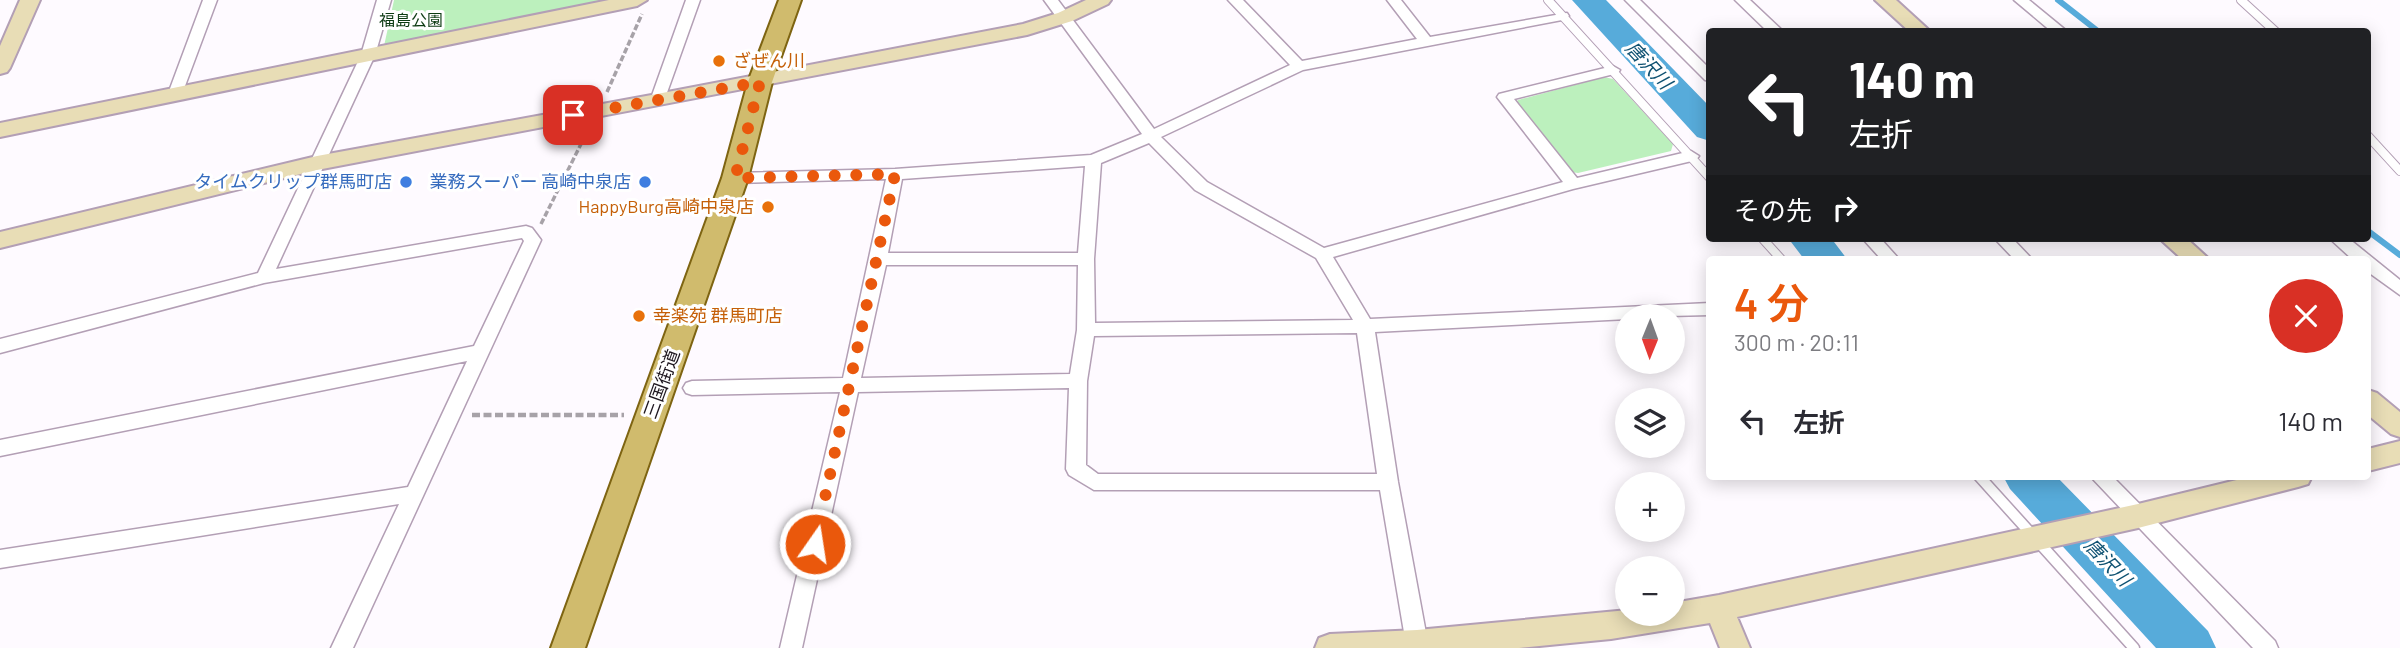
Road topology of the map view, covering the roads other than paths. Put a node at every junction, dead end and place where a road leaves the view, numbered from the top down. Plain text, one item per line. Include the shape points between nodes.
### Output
1 (30, 0) edge
2 (210, 0) edge
3 (384, 0) edge
4 (693, 0) edge
5 (790, 0) edge
6 (1101, 0) edge
7 (1235, 0) edge
8 (1394, 0) edge
9 (1548, 0) edge
10 (1632, 0) edge
11 (1742, 0) edge
12 (1885, 0) edge
13 (2021, 0) edge
14 (2241, 0) edge
15 (642, 2) edge
16 (1058, 8) edge
17 (1562, 16) junction
18 (1773, 28) edge
19 (1917, 28) edge
20 (2056, 28) edge
21 (2272, 28) edge
22 (1425, 40) junction
23 (368, 55) junction
24 (1299, 66) junction
25 (0, 67) edge
26 (1613, 70) junction
27 (1706, 73) edge
28 (760, 82) junction
29 (175, 94) junction
30 (657, 102) junction
31 (0, 130) edge
32 (1151, 136) junction
33 (2371, 139) edge
34 (1691, 156) junction
35 (1093, 160) junction
36 (317, 163) junction
37 (2400, 171) edge
38 (1706, 173) edge
39 (895, 174) junction
40 (735, 178) junction
41 (1573, 184) junction
42 (0, 240) edge
43 (1766, 242) edge
44 (1874, 242) edge
45 (2005, 242) edge
46 (2176, 242) edge
47 (2342, 242) edge
48 (1322, 254) junction
49 (1778, 256) edge
50 (1888, 256) edge
51 (2021, 256) edge
52 (2193, 256) edge
53 (2359, 256) edge
54 (879, 259) junction
55 (1086, 259) junction
56 (2371, 265) edge
57 (264, 277) junction
58 (2400, 289) edge
59 (1706, 309) edge
60 (1365, 326) junction
61 (1086, 330) junction
62 (0, 346) edge
63 (479, 352) junction
64 (1078, 381) junction
65 (850, 387) junction
66 (692, 388) dead end
67 (2371, 403) edge
68 (2400, 427) edge
69 (0, 448) edge
70 (2400, 452) edge
71 (2371, 459) edge
72 (1983, 480) edge
73 (2104, 480) edge
74 (2282, 480) edge
75 (1388, 482) junction
76 (412, 494) junction
77 (2138, 516) junction
78 (2036, 537) junction
79 (0, 558) edge
80 (1719, 608) junction
81 (1417, 644) junction
82 (342, 648) edge
83 (568, 648) edge
84 (792, 648) edge
85 (1329, 648) edge
86 (1735, 648) edge
87 (2134, 648) edge
88 (2267, 648) edge

1 - 25 street
2 - 29 street
3 - 23 street
4 - 30 street
5 - 28 main road, 三国街道
6 - 16 street
7 - 24 street
8 - 22 street
9 - 17 lane
10 - 27 street
11 - 18 street
12 - 19 street
13 - 20 street
14 - 21 lane
15 - 23 street
16 - 28 street via 1027,29
16 - 32 street
17 - 22 street
17 - 26 lane
22 - 24 street
23 - 29 street
23 - 36 street
24 - 32 street
26 - 34 lane
26 - 41 street via 1504,97
28 - 30 street
28 - 40 main road, 三国街道
29 - 31 street
30 - 36 street
32 - 35 street
32 - 48 street via 1201,186
33 - 37 lane
34 - 38 lane
34 - 41 street
35 - 39 street
35 - 55 street
36 - 42 street
36 - 57 street
39 - 40 street
39 - 54 street
40 - 83 main road, 三国街道
41 - 48 street
43 - 49 lane
44 - 50 street
45 - 51 street
46 - 52 street
47 - 53 street
48 - 60 street
54 - 55 street
54 - 65 street
55 - 61 street
56 - 58 street
57 - 62 street
57 - 63 street via 526,232 533,240
59 - 60 street
60 - 61 street
60 - 75 street
61 - 64 street
63 - 69 street
63 - 76 street
64 - 65 street
64 - 75 street via 1076,469 1094,482
65 - 66 street
65 - 84 street
67 - 68 street
70 - 71 street
72 - 78 lane
73 - 77 street
74 - 77 street
75 - 81 street
76 - 79 street
76 - 82 street
77 - 78 street
77 - 88 street
78 - 80 street
78 - 87 lane
80 - 81 street via 1611,626
80 - 86 street
81 - 85 street

